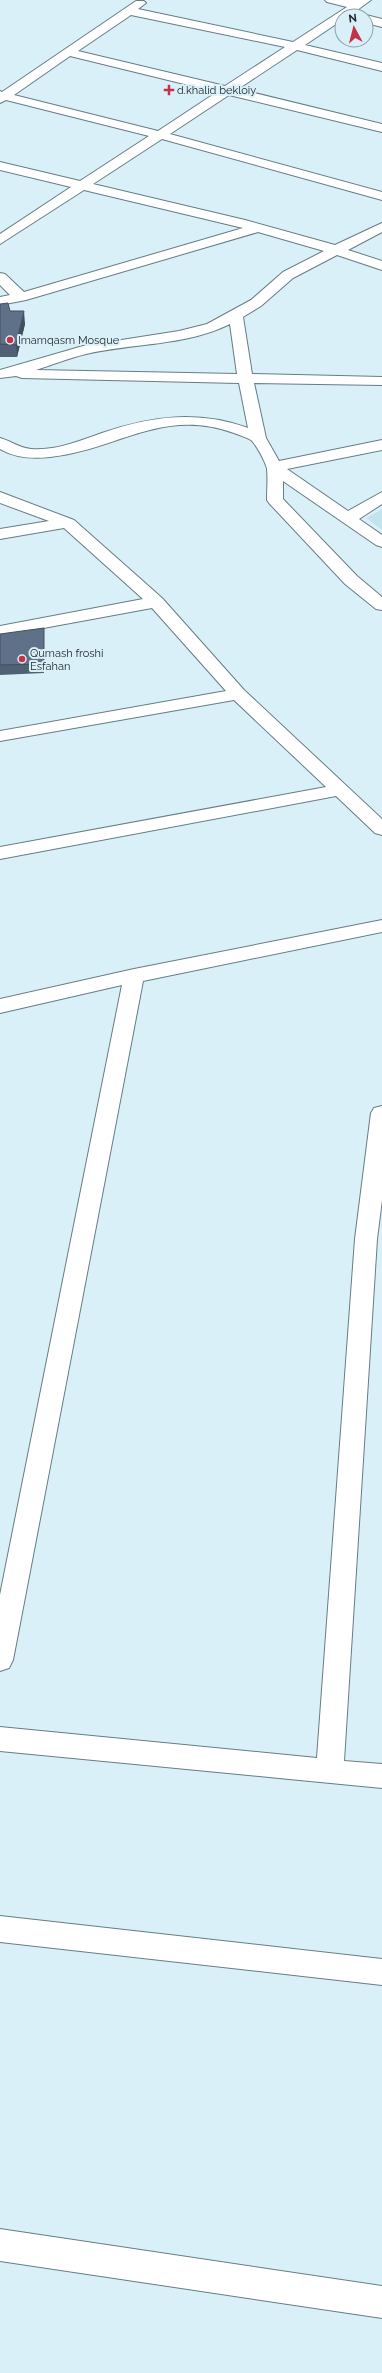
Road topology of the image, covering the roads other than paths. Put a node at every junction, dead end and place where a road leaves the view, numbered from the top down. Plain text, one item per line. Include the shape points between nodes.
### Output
1 (145, 0) edge
2 (331, 0) edge
3 (351, 8) edge
4 (129, 11) junction
5 (334, 22) edge
6 (295, 46) junction
7 (68, 52) junction
8 (382, 67) edge
9 (229, 90) junction
10 (1, 97) edge
11 (382, 128) edge
12 (160, 135) junction
13 (0, 166) edge
14 (81, 187) junction
15 (382, 196) edge
16 (382, 227) edge
17 (257, 228) junction
18 (1, 239) edge
19 (339, 250) junction
20 (382, 266) edge
21 (0, 277) edge
22 (21, 297) junction
23 (0, 301) edge
24 (236, 315) junction
25 (4, 374) edge
26 (245, 378) junction
27 (382, 382) edge
28 (258, 438) junction
29 (0, 443) edge
30 (382, 445) edge
31 (275, 468) junction
32 (0, 497) edge
33 (382, 497) edge
34 (347, 519) junction
35 (68, 523) junction
36 (0, 534) edge
37 (382, 542) edge
38 (156, 602) junction
39 (382, 605) edge
40 (0, 631) edge
41 (238, 694) junction
42 (0, 736) edge
43 (339, 790) junction
44 (375, 812) edge
45 (382, 829) edge
46 (0, 853) edge
47 (382, 926) edge
48 (134, 976) junction
49 (0, 1006) edge
50 (382, 1113) edge
51 (374, 1236) edge
52 (0, 1660) edge
53 (0, 1739) edge
54 (330, 1770) junction
55 (382, 1776) edge
56 (0, 1929) edge
57 (382, 1972) edge
58 (0, 2245) edge
59 (382, 2302) edge

1 - 4 street
2 - 3 street
4 - 6 street
4 - 7 street
5 - 6 street
6 - 8 street
6 - 9 street
7 - 9 street
7 - 10 street
9 - 11 street
9 - 12 street
10 - 12 street
12 - 14 street
12 - 15 street
13 - 14 street
14 - 17 street
14 - 18 street
16 - 19 street
17 - 19 street
17 - 22 street
19 - 20 street
19 - 24 street via 288,275 256,303
21 - 22 street
22 - 23 street
24 - 25 street via 198,331 83,350
24 - 26 street
25 - 26 street
26 - 27 street
26 - 28 street
28 - 29 street via 232,425 196,420 145,425 71,449 36,454 17,453
28 - 31 street
30 - 31 street via 288,463
31 - 34 street
31 - 39 street via 274,500 351,580
32 - 35 street
33 - 34 street
34 - 37 street
35 - 36 street
35 - 38 street
38 - 40 street
38 - 41 street
41 - 42 street
41 - 43 street
43 - 44 street
43 - 46 street
44 - 45 street
47 - 48 street
48 - 49 street
48 - 52 street
50 - 51 street
51 - 54 street
53 - 54 street
54 - 55 street
56 - 57 street
58 - 59 street

